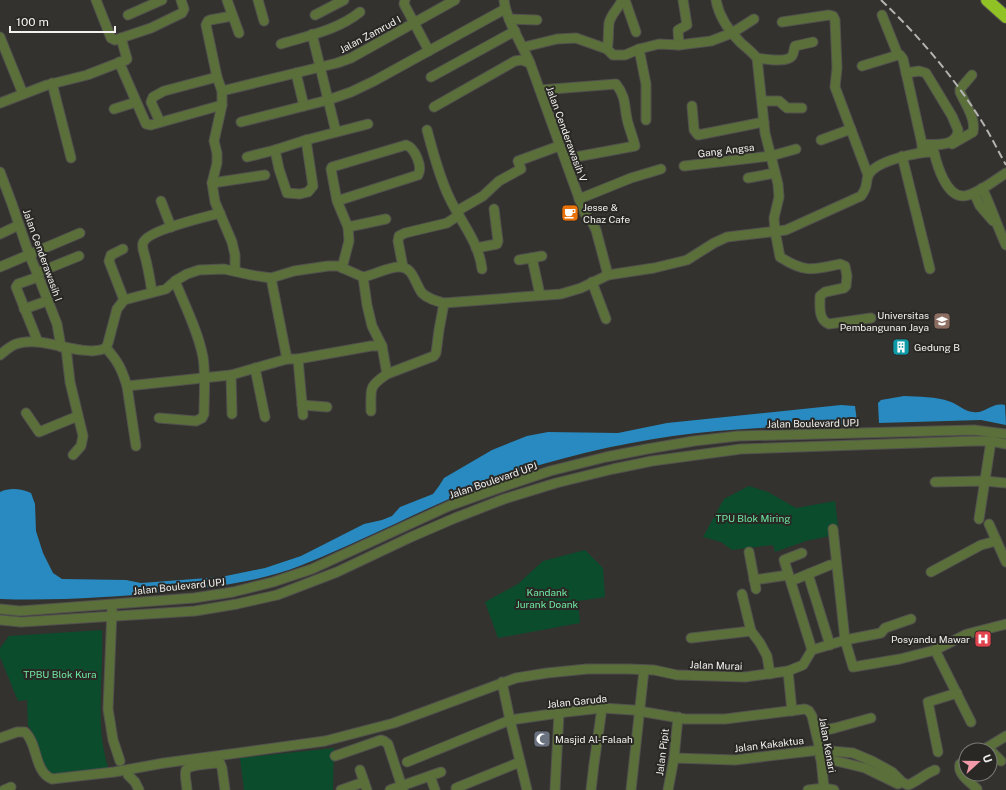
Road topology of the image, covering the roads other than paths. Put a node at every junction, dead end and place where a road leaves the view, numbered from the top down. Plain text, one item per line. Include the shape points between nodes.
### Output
1 (96, 0) edge
2 (162, 0) edge
3 (181, 0) edge
4 (227, 0) edge
5 (258, 0) edge
6 (344, 0) edge
7 (405, 0) edge
8 (455, 0) edge
9 (622, 0) edge
10 (625, 0) edge
11 (683, 0) edge
12 (716, 0) edge
13 (988, 0) edge
14 (504, 4) edge
15 (360, 12) dead end
16 (128, 15) dead end
17 (315, 15) dead end
18 (882, 15) dead end
19 (232, 16) junction
20 (1006, 17) edge
21 (509, 19) junction
22 (754, 19) dead end
23 (537, 20) dead end
24 (264, 21) dead end
25 (782, 22) dead end
26 (413, 23) junction
27 (515, 31) junction
28 (636, 32) dead end
29 (239, 33) dead end
30 (732, 33) junction
31 (312, 34) junction
32 (0, 37) edge
33 (121, 38) junction
34 (813, 42) dead end
35 (281, 44) dead end
36 (679, 45) junction
37 (524, 47) junction
38 (607, 49) junction
39 (639, 49) junction
40 (429, 51) junction
41 (3, 52) edge
42 (898, 55) junction
43 (757, 58) junction
44 (119, 62) junction
45 (530, 63) junction
46 (862, 66) dead end
47 (320, 67) junction
48 (296, 73) junction
49 (906, 73) junction
50 (972, 75) dead end
51 (217, 77) junction
52 (431, 77) dead end
53 (52, 83) junction
54 (540, 90) junction
55 (222, 91) junction
56 (23, 94) junction
57 (328, 100) junction
58 (762, 101) junction
59 (136, 102) junction
60 (0, 103) edge
61 (222, 105) junction
62 (304, 106) junction
63 (692, 106) dead end
64 (434, 107) dead end
65 (114, 108) dead end
66 (802, 108) dead end
67 (646, 120) dead end
68 (160, 122) junction
69 (241, 122) dead end
70 (764, 122) junction
71 (368, 124) dead end
72 (851, 129) junction
73 (427, 130) dead end
74 (336, 132) junction
75 (306, 140) junction
76 (820, 140) dead end
77 (559, 146) junction
78 (922, 148) junction
79 (796, 149) dead end
80 (275, 150) junction
81 (934, 152) junction
82 (771, 156) junction
83 (902, 156) junction
84 (247, 157) dead end
85 (71, 158) dead end
86 (565, 159) junction
87 (684, 166) dead end
88 (661, 169) dead end
89 (0, 172) edge
90 (775, 173) junction
91 (1006, 173) edge
92 (265, 175) dead end
93 (868, 176) junction
94 (748, 178) dead end
95 (212, 183) junction
96 (978, 190) junction
97 (579, 199) junction
98 (337, 201) junction
99 (161, 202) dead end
100 (494, 209) dead end
101 (458, 213) junction
102 (220, 214) junction
103 (386, 219) dead end
104 (19, 225) junction
105 (171, 227) junction
106 (348, 227) junction
107 (775, 232) junction
108 (80, 233) dead end
109 (0, 234) edge
110 (1006, 244) edge
111 (476, 248) junction
112 (123, 249) dead end
113 (28, 254) junction
114 (79, 256) dead end
115 (542, 256) dead end
116 (532, 258) junction
117 (519, 260) dead end
118 (0, 267) edge
119 (403, 267) junction
120 (342, 268) junction
121 (482, 269) dead end
122 (930, 269) dead end
123 (235, 271) junction
124 (608, 275) junction
125 (36, 276) junction
126 (363, 277) junction
127 (271, 278) junction
128 (175, 281) junction
129 (592, 282) junction
130 (152, 292) junction
131 (540, 295) junction
132 (124, 300) junction
133 (44, 302) dead end
134 (444, 303) junction
135 (24, 309) junction
136 (871, 318) dead end
137 (606, 319) dead end
138 (38, 342) junction
139 (382, 346) junction
140 (64, 348) junction
141 (106, 348) junction
142 (0, 355) edge
143 (287, 359) junction
144 (298, 359) junction
145 (255, 368) junction
146 (387, 374) junction
147 (231, 375) junction
148 (205, 377) junction
149 (127, 386) junction
150 (302, 405) junction
151 (327, 407) dead end
152 (371, 411) dead end
153 (26, 413) dead end
154 (232, 414) dead end
155 (303, 415) dead end
156 (78, 416) junction
157 (265, 416) dead end
158 (159, 418) dead end
159 (865, 433) junction
160 (1006, 434) edge
161 (991, 441) junction
162 (1006, 444) edge
163 (865, 445) junction
164 (136, 446) dead end
165 (74, 455) dead end
166 (985, 481) junction
167 (935, 482) dead end
168 (1006, 483) edge
169 (979, 518) dead end
170 (989, 524) dead end
171 (833, 529) dead end
172 (996, 541) junction
173 (749, 552) dead end
174 (802, 553) dead end
175 (1006, 562) edge
176 (830, 565) dead end
177 (931, 572) dead end
178 (808, 574) junction
179 (792, 577) junction
180 (742, 594) dead end
181 (112, 604) junction
182 (0, 609) edge
183 (112, 616) junction
184 (912, 619) dead end
185 (0, 620) edge
186 (1006, 624) edge
187 (751, 631) junction
188 (691, 638) dead end
189 (845, 640) junction
190 (830, 645) junction
191 (812, 650) junction
192 (935, 650) junction
193 (644, 670) junction
194 (788, 671) junction
195 (770, 674) junction
196 (502, 682) junction
197 (957, 693) junction
198 (602, 708) junction
199 (804, 709) joint
200 (639, 711) junction
201 (792, 711) junction
202 (559, 713) junction
203 (678, 717) junction
204 (871, 718) dead end
205 (510, 720) junction
206 (971, 722) dead end
207 (816, 732) junction
208 (1006, 736) edge
209 (0, 738) edge
210 (997, 742) edge
211 (938, 752) dead end
212 (820, 753) junction
213 (335, 756) dead end
214 (674, 758) junction
215 (998, 758) edge
216 (120, 761) dead end
217 (1001, 761) dead end
218 (407, 762) dead end
219 (520, 762) junction
220 (360, 770) dead end
221 (935, 770) dead end
222 (441, 772) dead end
223 (128, 775) dead end
224 (430, 776) junction
225 (970, 782) edge
226 (898, 784) dead end
227 (366, 786) edge
228 (402, 788) edge
229 (456, 788) dead end
230 (824, 788) junction
231 (977, 789) dead end
232 (139, 790) edge
233 (187, 790) edge
234 (225, 790) edge
235 (341, 790) edge
236 (390, 790) edge
237 (435, 790) edge
238 (527, 790) edge
239 (555, 790) edge
240 (591, 790) edge
241 (631, 790) edge
242 (668, 790) edge
243 (808, 790) edge
244 (834, 790) edge

1 - 33 street via 111,38
2 - 16 street
3 - 33 street via 184,9 182,13 151,28
4 - 19 street
5 - 24 street
6 - 17 street
7 - 26 street via 404,4
8 - 26 street, Jalan Zamrud I
9 - 38 street via 609,24
10 - 28 street
11 - 36 street via 687,25 678,30
12 - 30 street via 718,11
13 - 20 highway
14 - 21 street, Jalan Cenderawasih V
14 - 40 street
15 - 31 street via 330,28
18 - 42 street
19 - 29 street
19 - 51 street via 210,20 206,25
21 - 23 street
21 - 27 street, Jalan Cenderawasih V
22 - 30 street
25 - 72 street via 833,16 837,68 835,87
26 - 40 street
26 - 47 street, Jalan Zamrud I via 351,58
27 - 37 street, Jalan Cenderawasih V
27 - 52 street
30 - 36 street via 711,41
30 - 43 street
31 - 35 street
31 - 47 street
32 - 41 street
33 - 44 street via 127,60
34 - 43 street via 795,46 792,56 782,60
36 - 39 street via 659,44
37 - 38 street via 576,38
37 - 45 street, Jalan Cenderawasih V
38 - 39 street via 613,55 619,56
39 - 67 street via 646,84
40 - 57 street via 374,81
41 - 56 street
42 - 46 street
42 - 49 street via 903,58
43 - 58 street
44 - 53 street via 87,75
44 - 59 street
45 - 54 street, Jalan Cenderawasih V
45 - 64 street via 515,60
47 - 48 street, Jalan Zamrud I
47 - 57 street
48 - 55 street, Jalan Zamrud I
48 - 62 street
49 - 78 street
49 - 78 street via 926,73 958,130 953,140
50 - 81 street via 960,92 973,120 973,132
51 - 55 street
51 - 68 street via 164,91 153,97 151,102
53 - 56 street
53 - 85 street
54 - 77 street, Jalan Cenderawasih V
54 - 86 street via 616,84 622,92 635,146
55 - 61 street
56 - 60 street
57 - 62 street
57 - 74 street
58 - 66 street via 780,101 787,108
58 - 70 street
59 - 65 street
59 - 68 street via 146,124
61 - 68 street
61 - 95 street via 214,135 217,163
62 - 69 street
63 - 70 street via 694,130 698,134
70 - 82 street
71 - 74 street
72 - 76 street
72 - 93 street
73 - 101 street via 442,180
74 - 75 street
75 - 80 street
75 - 80 street via 313,186 308,192 288,193
77 - 86 street, Jalan Cenderawasih V
77 - 101 street via 518,161 521,168 499,181
78 - 81 street
78 - 83 street
79 - 82 street, Gang Angsa
80 - 84 street
81 - 96 street via 945,182 952,192 962,196
82 - 87 street, Gang Angsa
82 - 90 street
83 - 93 street via 873,169
83 - 122 street
86 - 97 street, Jalan Cenderawasih V
88 - 97 street
89 - 104 street, Jalan Cenderawasih I
90 - 94 street
90 - 107 street via 779,198 774,218
91 - 96 street
92 - 95 street
93 - 107 street via 867,187 861,196 786,230
95 - 102 street
96 - 110 street via 980,206 997,226
97 - 124 street, Jalan Cenderawasih V via 596,230
98 - 98 street via 330,169 332,167 406,145 413,149 420,168 418,175
98 - 106 street
99 - 105 street
100 - 111 street via 497,244
101 - 111 street
101 - 119 street via 447,223 399,236
102 - 105 street
102 - 123 street via 232,242
103 - 106 street
104 - 109 street
104 - 113 street, Jalan Cenderawasih I
105 - 130 street via 143,242
106 - 120 street via 349,241
107 - 124 street via 727,237 687,260
107 - 136 street via 780,257 791,264 804,269 840,264 845,266 846,286 820,296 823,321 828,324
108 - 113 street
111 - 121 street via 481,258
112 - 132 street via 112,254 109,261
113 - 118 street
113 - 125 street, Jalan Cenderawasih I
114 - 125 street
115 - 116 street
116 - 117 street
116 - 131 street
119 - 126 street via 397,266
119 - 134 street via 410,270 421,292 433,300
120 - 126 street
120 - 127 street via 313,267
123 - 127 street
123 - 128 street via 199,270
124 - 129 street
125 - 135 street via 16,286
125 - 140 street, Jalan Cenderawasih I via 57,324
126 - 139 street via 372,326
127 - 143 street
128 - 130 street via 166,289
128 - 148 street via 197,336
129 - 131 street via 561,294
129 - 137 street
130 - 132 street
131 - 134 street
132 - 141 street via 117,309
133 - 135 street
134 - 146 street via 434,356
135 - 138 street
138 - 140 street
138 - 142 street via 16,344
139 - 144 street
139 - 146 street
140 - 141 street via 95,352
140 - 156 street, Jalan Cenderawasih I
141 - 149 street via 119,364
143 - 144 street
143 - 145 street
144 - 150 street
145 - 147 street
145 - 157 street
146 - 152 street via 374,383 371,390
147 - 148 street
147 - 154 street
148 - 149 street
148 - 158 street via 204,414 199,420
149 - 164 street
150 - 151 street
150 - 155 street
153 - 156 street via 39,432
156 - 165 street, Jalan Cenderawasih I via 83,441
159 - 160 street, Jalan Boulevard UPJ via 974,430
159 - 163 street
159 - 181 street, Jalan Boulevard UPJ via 738,436 606,457 470,498 352,552 273,582 194,598
161 - 162 street
161 - 163 street
161 - 166 street
163 - 183 street via 742,449 613,469 504,499 411,537 344,570 277,594 195,611
166 - 167 street
166 - 168 street
166 - 169 street
170 - 172 street
171 - 189 street
172 - 175 street
172 - 177 street via 981,545
173 - 179 street via 755,585
174 - 179 street via 784,560
176 - 178 street
178 - 179 street
178 - 190 street
179 - 191 street
180 - 187 street
181 - 182 street, Jalan Boulevard UPJ via 20,611
181 - 183 street
183 - 185 street via 21,622
183 - 216 street via 108,709 113,740
184 - 189 street via 885,628 881,633
186 - 192 street via 967,634
187 - 188 street
187 - 195 street via 766,656
189 - 190 street
189 - 192 street via 853,667
190 - 191 street
191 - 194 street, Jalan Murai via 803,665
192 - 197 street
193 - 195 street, Jalan Murai via 715,677
193 - 196 street, Jalan Murai via 587,669
193 - 200 street
194 - 195 street, Jalan Murai
194 - 201 street
196 - 205 street
196 - 209 street, Jalan Murai via 394,723 325,741 58,779 45,775 32,742 25,732
197 - 206 street
197 - 211 street via 928,702
198 - 200 street, Jalan Garuda
198 - 202 street, Jalan Garuda
198 - 240 street
199 - 201 street, Jalan Garuda
199 - 207 street, Jalan Kenari via 812,716
200 - 203 street, Jalan Garuda
200 - 241 street
201 - 203 street, Jalan Garuda via 724,719
202 - 205 street, Jalan Garuda
202 - 239 street
203 - 214 street, Jalan Pipit
204 - 207 street
205 - 218 street, Jalan Garuda
205 - 219 street
207 - 212 street, Jalan Kenari
208 - 210 street
212 - 214 street, Jalan Kakaktua via 735,760
212 - 221 street via 853,753 872,760 908,785
212 - 226 street via 865,768
212 - 230 street, Jalan Kenari
213 - 228 street via 384,740 388,744
214 - 242 street, Jalan Pipit
215 - 217 street
219 - 229 street
219 - 238 street
220 - 227 street
222 - 224 street
223 - 232 street
224 - 228 street
224 - 237 street
225 - 231 street
227 - 235 street
228 - 236 street
230 - 243 street
230 - 244 street
233 - 234 street via 186,770 217,762 222,768

